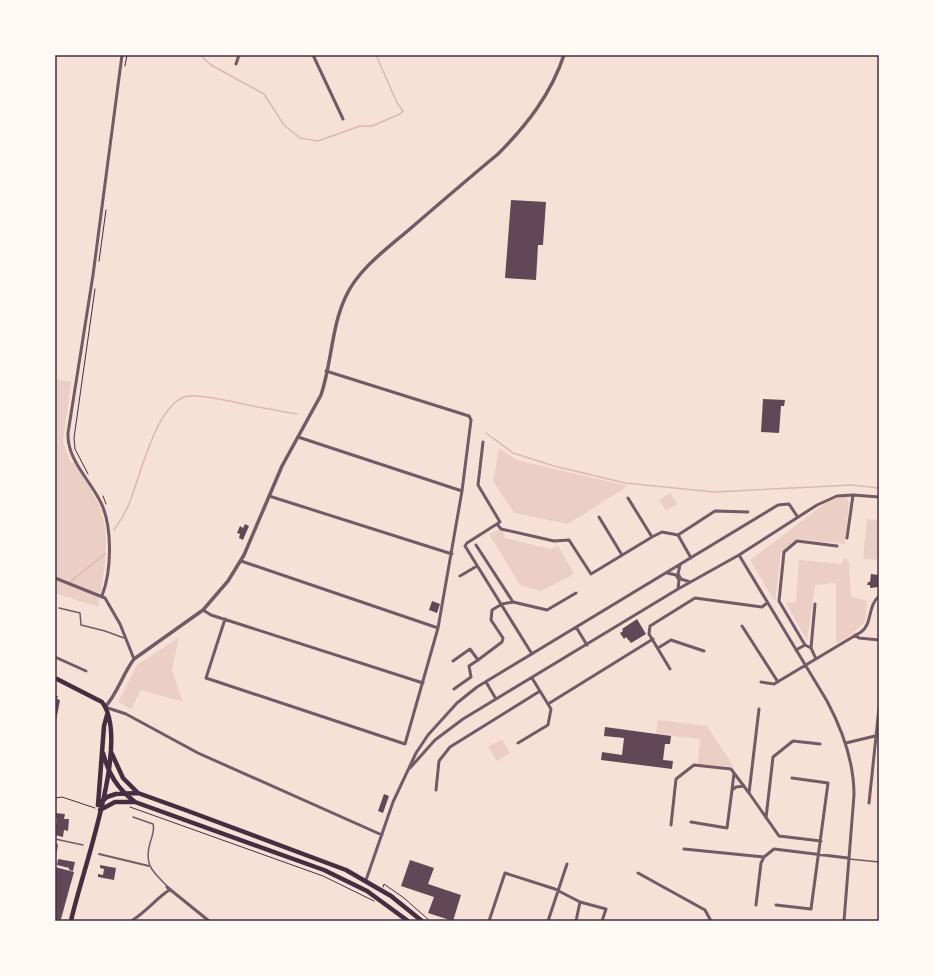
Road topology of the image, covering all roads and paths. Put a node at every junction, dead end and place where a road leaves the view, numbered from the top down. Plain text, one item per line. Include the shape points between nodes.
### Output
1 (122, 55) edge
2 (127, 55) edge
3 (239, 55) edge
4 (313, 55) edge
5 (564, 55) edge
6 (236, 64) dead end
7 (124, 69) dead end
8 (343, 119) dead end
9 (106, 210) dead end
10 (98, 266) dead end
11 (95, 290) dead end
12 (326, 371) junction
13 (298, 437) junction
14 (483, 442) dead end
15 (88, 475) dead end
16 (462, 491) junction
17 (100, 493) dead end
18 (853, 495) junction
19 (269, 496) junction
20 (879, 497) edge
21 (628, 498) dead end
22 (106, 505) dead end
23 (748, 512) dead end
24 (797, 516) junction
25 (599, 517) dead end
26 (498, 523) junction
27 (678, 535) junction
28 (652, 537) junction
29 (847, 538) dead end
30 (476, 545) dead end
31 (837, 546) dead end
32 (452, 554) junction
33 (622, 555) junction
34 (739, 556) junction
35 (691, 558) junction
36 (241, 561) junction
37 (680, 564) junction
38 (477, 566) junction
39 (666, 573) junction
40 (460, 576) dead end
41 (55, 578) edge
42 (690, 582) junction
43 (678, 589) junction
44 (576, 592) dead end
45 (102, 596) junction
46 (879, 596) edge
47 (512, 602) junction
48 (502, 604) junction
49 (767, 604) junction
50 (815, 604) dead end
51 (59, 608) dead end
52 (203, 610) junction
53 (224, 619) junction
54 (742, 626) dead end
55 (576, 627) junction
56 (438, 628) junction
57 (855, 635) junction
58 (126, 639) junction
59 (653, 639) junction
60 (879, 640) edge
61 (587, 645) junction
62 (805, 645) junction
63 (658, 648) junction
64 (811, 648) junction
65 (796, 650) junction
66 (704, 652) dead end
67 (532, 654) junction
68 (55, 657) edge
69 (134, 659) junction
70 (478, 660) junction
71 (816, 660) junction
72 (453, 661) dead end
73 (805, 665) junction
74 (670, 669) dead end
75 (86, 671) dead end
76 (55, 678) edge
77 (532, 678) junction
78 (486, 682) junction
79 (760, 682) dead end
80 (778, 682) junction
81 (423, 683) junction
82 (454, 690) dead end
83 (540, 691) junction
84 (496, 699) junction
85 (548, 704) junction
86 (105, 707) junction
87 (879, 708) edge
88 (759, 709) dead end
89 (107, 714) junction
90 (879, 735) edge
91 (875, 736) junction
92 (518, 743) dead end
93 (846, 743) junction
94 (820, 744) dead end
95 (111, 752) junction
96 (103, 754) junction
97 (108, 771) junction
98 (408, 771) junction
99 (734, 773) junction
100 (792, 778) dead end
101 (744, 786) junction
102 (436, 790) dead end
103 (732, 790) junction
104 (124, 793) junction
105 (138, 793) junction
106 (749, 793) junction
107 (55, 798) edge
108 (103, 800) junction
109 (135, 802) junction
110 (869, 803) dead end
111 (98, 805) junction
112 (128, 806) dead end
113 (93, 808) dead end
114 (100, 810) junction
115 (133, 817) dead end
116 (766, 818) junction
117 (691, 822) dead end
118 (671, 825) dead end
119 (382, 836) junction
120 (55, 839) edge
121 (821, 841) junction
122 (55, 844) edge
123 (83, 845) dead end
124 (684, 849) dead end
125 (99, 854) dead end
126 (818, 854) junction
127 (55, 855) edge
128 (764, 857) junction
129 (848, 858) junction
130 (879, 862) edge
131 (567, 864) dead end
132 (149, 866) junction
133 (638, 873) dead end
134 (366, 880) junction
135 (354, 884) junction
136 (384, 884) dead end
137 (169, 888) junction
138 (367, 891) junction
139 (558, 891) junction
140 (373, 902) dead end
141 (580, 902) junction
142 (756, 905) dead end
143 (776, 905) dead end
144 (489, 920) edge
145 (71, 921) edge
146 (131, 921) edge
147 (208, 921) edge
148 (408, 921) edge
149 (422, 921) edge
150 (430, 921) edge
151 (548, 921) edge
152 (576, 921) edge
153 (602, 921) edge
154 (711, 921) edge
155 (844, 921) edge

1 - 45 street via 93,275 68,437 72,454 99,499 107,521 108,556
2 - 7 path
3 - 6 street
4 - 8 street
5 - 12 street via 539,107 514,138 374,260 353,284 337,318
9 - 10 path
11 - 15 path via 74,438 75,449
12 - 13 street via 325,385 319,401
12 - 16 street via 469,416 471,420
13 - 16 street
13 - 19 street
14 - 26 street via 478,485
16 - 32 street
17 - 22 path
18 - 20 street
18 - 24 street via 844,494 831,498
18 - 29 street
19 - 32 street
19 - 36 street
21 - 28 street
23 - 27 street via 715,511
24 - 34 street
24 - 35 street via 789,504 782,504
25 - 33 street
26 - 33 street via 501,529 554,541 569,540 591,574
26 - 38 street via 465,546
27 - 28 street via 662,532
27 - 35 street
28 - 33 street
30 - 47 street
31 - 62 street via 797,541 784,552 779,601
32 - 56 street
34 - 42 street
34 - 49 street
35 - 37 street
36 - 52 street
36 - 56 street
37 - 39 street
37 - 42 street via 678,574
38 - 40 street
38 - 48 street
39 - 43 street via 676,575 679,580
39 - 55 street
41 - 45 street
42 - 43 street
43 - 61 street
44 - 47 street via 547,610
45 - 58 street via 111,605
46 - 57 street via 871,609 869,624
47 - 48 street
48 - 67 street
48 - 70 street via 492,610 491,620 503,638 502,642
49 - 59 street via 762,607 695,598 650,626 648,629
49 - 65 street
50 - 64 street
51 - 58 lane via 80,612 81,625
52 - 53 street
52 - 69 street
53 - 81 street
53 - 81 street via 206,678 405,744
54 - 80 street
55 - 61 street
55 - 67 street
56 - 81 street
57 - 60 street via 859,638
57 - 71 street
58 - 69 street
59 - 63 street
59 - 85 street
61 - 77 street
62 - 64 street
62 - 65 street
63 - 66 street via 671,640
63 - 74 street
64 - 71 street
65 - 73 street
67 - 78 street
68 - 75 street
69 - 86 street via 114,697
70 - 72 street via 470,649
70 - 82 street via 469,666 471,677
71 - 73 street
73 - 80 street
73 - 93 street via 836,717
76 - 86 main road via 102,702
77 - 83 street
77 - 84 street
78 - 84 street
78 - 98 street via 446,714 422,743
79 - 80 street
83 - 85 street
83 - 102 street via 450,747 439,761
84 - 98 street via 444,732
85 - 92 street via 551,709 548,725
86 - 89 main road
86 - 119 street via 126,714 198,753
87 - 91 street
88 - 106 street
89 - 95 main road via 111,725
89 - 96 main road
90 - 91 street
91 - 93 street
91 - 110 street
93 - 129 street via 854,787
94 - 116 street via 793,741 773,758
95 - 97 main road
95 - 105 main road via 123,778
96 - 97 main road
96 - 111 main road
97 - 104 main road
97 - 108 main road
98 - 119 street via 393,802
99 - 101 street
99 - 103 street
99 - 118 street via 731,769 694,765 676,779
100 - 121 street via 828,782
101 - 103 street
101 - 106 street
103 - 117 street via 727,828
104 - 105 main road
104 - 108 main road via 111,795
104 - 109 main road
105 - 134 main road via 310,855
106 - 116 street
107 - 113 path via 62,797
108 - 111 main road
108 - 114 main road
109 - 114 main road via 115,802
109 - 135 main road via 307,864
111 - 114 main road
112 - 140 path via 323,876
114 - 145 main road
115 - 132 lane via 153,824 154,830 146,856
116 - 121 street via 779,836
119 - 134 street
120 - 123 lane
121 - 126 street
122 - 127 street
124 - 128 street
125 - 132 street
126 - 128 street via 774,849
126 - 129 street
126 - 143 street via 811,910
128 - 142 street
129 - 130 lane
129 - 155 street
131 - 139 street
132 - 137 lane
133 - 154 street via 705,910
134 - 135 main road
134 - 138 main road
134 - 149 main road
135 - 138 main road
136 - 150 path
137 - 146 street via 146,912
137 - 147 street
138 - 148 main road
139 - 141 street
139 - 144 street via 505,873
139 - 151 street
141 - 152 street
141 - 153 street via 606,908

